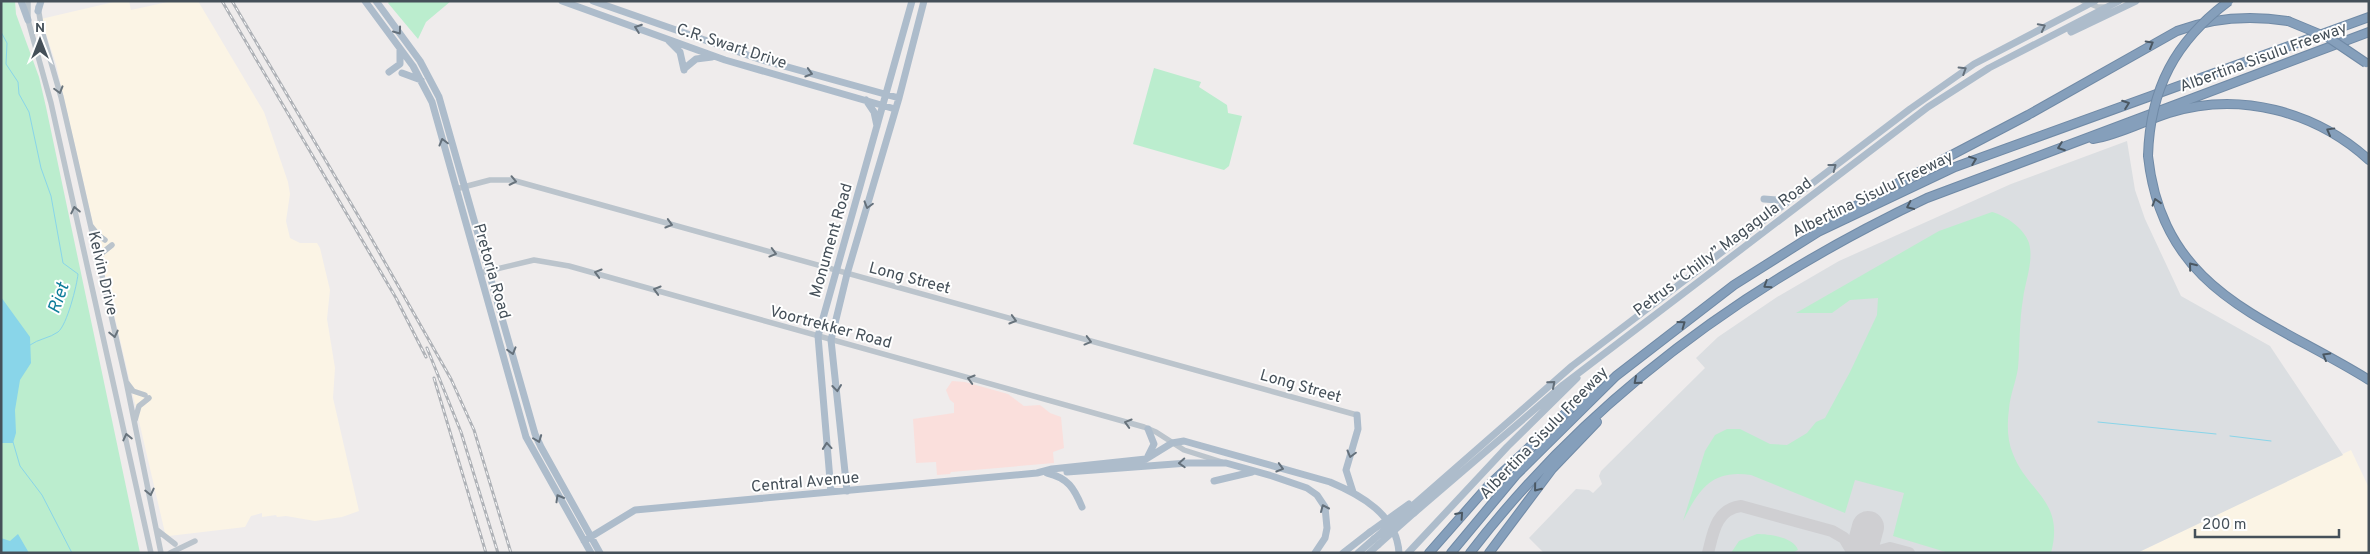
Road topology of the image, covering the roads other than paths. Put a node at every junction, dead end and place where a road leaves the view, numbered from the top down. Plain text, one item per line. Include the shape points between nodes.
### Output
1 (21, 1) edge
2 (28, 1) edge
3 (40, 1) edge
4 (360, 1) edge
5 (365, 1) edge
6 (376, 1) edge
7 (562, 1) edge
8 (593, 1) edge
9 (912, 1) edge
10 (924, 1) edge
11 (2119, 1) edge
12 (2136, 1) edge
13 (2228, 1) edge
14 (2090, 2) edge
15 (2109, 6) junction
16 (38, 11) joint
17 (373, 11) junction
18 (2369, 17) edge
19 (28, 20) junction
20 (2079, 23) junction
21 (2369, 32) edge
22 (667, 38) junction
23 (2050, 38) junction
24 (399, 48) junction
25 (725, 60) junction
26 (2367, 64) edge
27 (390, 72) dead end
28 (402, 73) dead end
29 (422, 80) junction
30 (887, 95) junction
31 (899, 98) junction
32 (866, 100) junction
33 (884, 105) junction
34 (895, 109) junction
35 (877, 129) junction
36 (2082, 139) junction
37 (2369, 160) edge
38 (465, 186) junction
39 (456, 189) junction
40 (1764, 199) dead end
41 (1790, 201) junction
42 (89, 225) junction
43 (1818, 232) junction
44 (105, 240) dead end
45 (112, 245) dead end
46 (98, 262) junction
47 (489, 270) junction
48 (835, 271) junction
49 (480, 273) junction
50 (847, 274) junction
51 (818, 336) junction
52 (831, 340) junction
53 (1584, 369) junction
54 (1616, 376) junction
55 (2369, 380) edge
56 (126, 381) junction
57 (1602, 411) junction
58 (1357, 415) joint
59 (134, 424) junction
60 (1148, 428) junction
61 (1172, 443) junction
62 (1146, 459) junction
63 (1226, 463) junction
64 (1079, 469) junction
65 (1254, 472) junction
66 (1037, 473) junction
67 (1047, 473) junction
68 (1214, 481) dead end
69 (847, 491) junction
70 (831, 492) junction
71 (1353, 492) junction
72 (1082, 507) dead end
73 (1411, 508) junction
74 (158, 530) junction
75 (587, 538) junction
76 (1374, 539) junction
77 (195, 542) dead end
78 (176, 544) dead end
79 (151, 553) edge
80 (161, 553) edge
81 (170, 553) edge
82 (591, 553) edge
83 (600, 553) edge
84 (1315, 553) edge
85 (1343, 553) edge
86 (1358, 553) edge
87 (1369, 553) edge
88 (1399, 553) edge
89 (1408, 553) edge
90 (1429, 553) edge
91 (1451, 553) edge
92 (1470, 553) edge
93 (1489, 553) edge

1 - 19 main road
2 - 19 street, Kelvin Drive
3 - 16 main road
4 - 17 main road
5 - 17 main road, Pretoria Road
6 -> 38 main road, Pretoria Road via 420,61 438,92
22 -> 7 main road, C.R. Swart Drive
8 -> 30 main road, C.R. Swart Drive via 759,59
9 - 30 main road, Monument Road
10 - 31 main road, Monument Road
11 - 15 main road, Petrus “Chilly” Magagula Road
12 - 23 main road via 2067,34
55 -> 13 highway, bridge via 2239,306 2210,284 2195,270 2162,219 2153,191 2148,156 2154,105 2169,67 2185,41
14 - 15 street
14 - 20 street via 2087,15
41 -> 14 main road, Petrus “Chilly” Magagula Road via 1959,73
15 - 20 main road, Petrus “Chilly” Magagula Road
16 -> 42 street, Kelvin Drive
17 - 24 main road, Pretoria Road
43 -> 18 highway, Albertina Sisulu Freeway via 1955,167
79 -> 19 street, Kelvin Drive via 53,113
20 - 23 main road, Petrus “Chilly” Magagula Road
21 - 36 highway, Albertina Sisulu Freeway
22 - 25 main road, C.R. Swart Drive
22 - 25 main road via 680,52 685,69 702,57
23 - 53 main road, Petrus “Chilly” Magagula Road via 1989,68 1928,106
24 - 27 main road via 400,64
24 - 29 main road, Pretoria Road
25 - 32 main road, C.R. Swart Drive
43 -> 26 highway, bridge via 1862,202 2028,115 2176,31 2202,22 2230,17 2288,21 2329,38
28 - 29 main road
39 -> 29 main road, Pretoria Road via 432,102
30 - 31 main road, C.R. Swart Drive
30 - 33 main road, Monument Road
31 - 34 main road, Monument Road
32 - 33 main road, C.R. Swart Drive
32 - 35 main road via 874,112
33 - 34 main road, C.R. Swart Drive
33 - 35 main road, Monument Road
34 -> 50 main road, Monument Road
35 - 48 main road, Monument Road
37 -> 36 highway via 2332,132 2305,119 2238,104 2196,106 2096,139
36 -> 57 highway, Albertina Sisulu Freeway via 1927,198 1814,256 1710,323
38 - 39 street, Long Street
38 - 47 main road, Pretoria Road
38 -> 48 street, Long Street via 490,180 512,180
39 - 49 main road, Pretoria Road
40 - 41 main road
73 -> 41 main road, Petrus “Chilly” Magagula Road via 1572,366
42 - 44 street
42 - 46 street, Kelvin Drive
54 -> 43 highway, Albertina Sisulu Freeway via 1734,285
45 - 46 street via 102,253
46 -> 56 street, Kelvin Drive
47 - 49 street, Voortrekker Road
51 -> 47 street, Voortrekker Road via 543,260
47 -> 75 main road, Pretoria Road via 538,440
48 - 50 street, Long Street
48 - 51 main road, Monument Road
75 -> 49 main road, Pretoria Road via 526,437
50 - 52 main road, Monument Road
50 -> 58 street, Long Street
51 - 52 street, Voortrekker Road
70 -> 51 main road, Monument Road
60 -> 52 street, Voortrekker Road
52 -> 69 main road, Monument Road
53 - 73 main road, Petrus “Chilly” Magagula Road
53 - 89 main road
90 -> 54 highway via 1483,491 1571,408
54 - 91 highway, Albertina Sisulu Freeway via 1516,475
56 - 59 street, Kelvin Drive
56 - 59 street via 133,391 147,397 137,409
57 - 92 highway, Albertina Sisulu Freeway via 1537,474
57 -> 93 highway via 1595,425 1552,469
58 -> 71 main road via 1358,428 1346,470
59 -> 74 street, Kelvin Drive
60 - 61 street, Voortrekker Road
60 - 62 main road via 1154,444
61 - 62 main road
61 - 63 street, Voortrekker Road
61 -> 71 main road via 1191,442 1330,482
62 - 64 main road
63 -> 64 main road, Central Avenue
63 - 65 main road
64 - 66 main road, Central Avenue
64 - 67 main road, Central Avenue
65 - 68 main road
84 -> 65 main road via 1328,528 1325,508 1317,495 1307,488
66 - 67 main road, Central Avenue
66 - 69 main road, Central Avenue
67 - 72 main road via 1066,480
69 - 70 main road, Central Avenue
70 - 75 main road, Central Avenue via 636,510
71 - 88 main road via 1385,517 1399,544
73 - 76 main road, Petrus “Chilly” Magagula Road, bridge
73 - 76 main road, bridge
74 - 78 street
74 - 80 street, Kelvin Drive
75 - 82 main road, Pretoria Road
75 - 83 main road, Pretoria Road
76 - 85 main road
76 - 86 main road, Petrus “Chilly” Magagula Road
76 - 87 main road, Petrus “Chilly” Magagula Road
77 - 81 street

